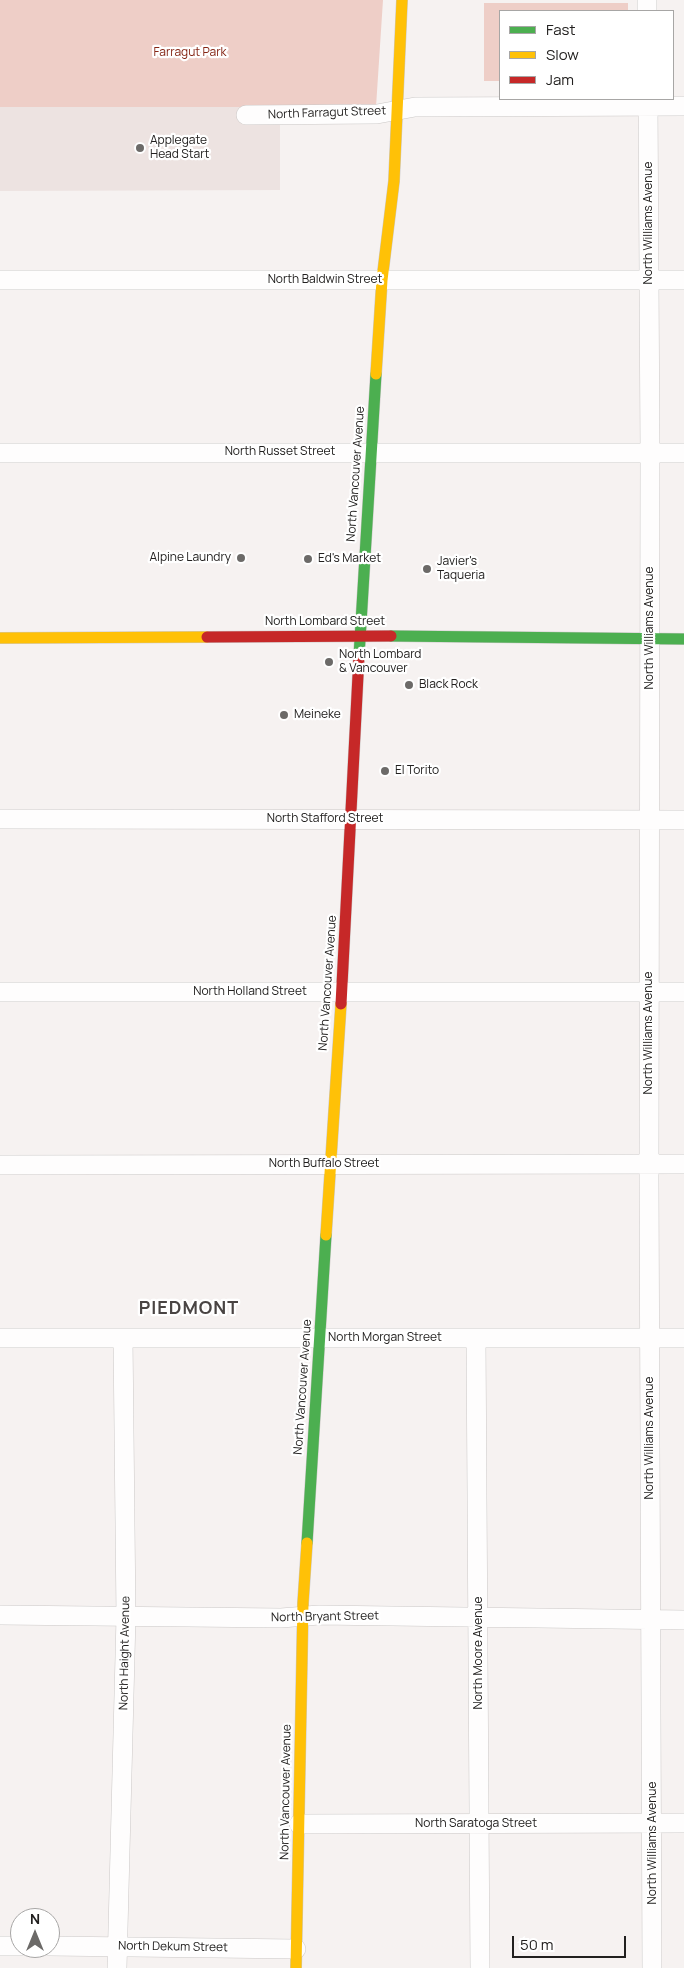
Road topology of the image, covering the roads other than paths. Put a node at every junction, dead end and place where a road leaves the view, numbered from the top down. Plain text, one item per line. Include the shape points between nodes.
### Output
1 (402, 0) edge
2 (648, 102) edge
3 (684, 106) edge
4 (398, 110) junction
5 (246, 115) dead end
6 (0, 280) edge
7 (382, 280) junction
8 (649, 280) junction
9 (684, 280) edge
10 (371, 452) junction
11 (0, 453) edge
12 (650, 453) junction
13 (684, 453) edge
14 (361, 636) junction
15 (0, 638) edge
16 (650, 638) junction
17 (684, 638) edge
18 (0, 819) edge
19 (351, 819) junction
20 (650, 820) junction
21 (684, 820) edge
22 (0, 992) edge
23 (342, 992) junction
24 (650, 992) junction
25 (684, 992) edge
26 (331, 1164) junction
27 (649, 1164) junction
28 (684, 1164) edge
29 (0, 1165) edge
30 (0, 1338) edge
31 (123, 1338) junction
32 (319, 1338) junction
33 (476, 1338) junction
34 (650, 1338) junction
35 (684, 1338) edge
36 (0, 1615) edge
37 (126, 1617) junction
38 (303, 1617) junction
39 (479, 1618) junction
40 (651, 1619) junction
41 (684, 1620) edge
42 (299, 1824) junction
43 (479, 1824) junction
44 (653, 1824) junction
45 (684, 1824) edge
46 (60, 1946) edge
47 (118, 1946) junction
48 (296, 1949) junction
49 (117, 1968) edge
50 (296, 1968) edge
51 (480, 1968) edge
52 (652, 1968) edge

1 - 4 street, North Vancouver Avenue
2 - 3 street, North Farragut Street
2 - 4 street, North Farragut Street
2 - 8 street, North Williams Avenue
4 - 5 street, North Farragut Street via 377,114
4 - 7 street, North Vancouver Avenue via 394,181
6 - 7 street, North Baldwin Street
7 - 8 street, North Baldwin Street
7 - 10 street, North Vancouver Avenue
8 - 9 street, North Baldwin Street
8 - 12 street, North Williams Avenue
10 - 11 street, North Russet Street
10 - 12 street, North Russet Street
10 - 14 street, North Vancouver Avenue
12 - 13 street, North Russet Street
12 - 16 street, North Williams Avenue
14 - 15 street, North Lombard Street
14 - 16 street, North Lombard Street
14 - 19 street, North Vancouver Avenue
16 - 17 street, North Lombard Street
16 - 20 street, North Williams Avenue
18 - 19 street, North Stafford Street
19 - 20 street, North Stafford Street
19 - 23 street, North Vancouver Avenue
20 - 21 street, North Stafford Street
20 - 24 street, North Williams Avenue
22 - 23 street, North Holland Street
23 - 24 street, North Holland Street
23 - 26 street, North Vancouver Avenue
24 - 25 street, North Holland Street
24 - 27 street, North Williams Avenue
26 - 27 street, North Buffalo Street
26 - 29 street, North Buffalo Street
26 - 32 street, North Vancouver Avenue
27 - 28 street, North Buffalo Street
27 - 34 street, North Williams Avenue
30 - 31 street, North Morgan Street
31 - 32 street, North Morgan Street
31 - 37 street, North Haight Avenue
32 - 33 street, North Morgan Street
32 - 38 street, North Vancouver Avenue
33 - 34 street, North Morgan Street
33 - 39 street, North Moore Avenue
34 - 35 street, North Morgan Street
34 - 40 street, North Williams Avenue
36 - 37 street, North Bryant Street
37 - 38 street, North Bryant Street
37 - 47 street, North Haight Avenue
38 - 39 street, North Bryant Street
38 - 42 street, North Vancouver Avenue
39 - 40 street, North Bryant Street
39 - 43 street, North Moore Avenue
40 - 41 street, North Bryant Street
40 - 44 street, North Williams Avenue
42 - 43 street, North Saratoga Street
42 - 48 street, North Vancouver Avenue
43 - 44 street, North Saratoga Street
43 - 51 street, North Moore Avenue
44 - 45 street, North Saratoga Street
44 - 52 street, North Williams Avenue
46 - 47 street, North Dekum Street
47 - 48 street, North Dekum Street
47 - 49 street, North Haight Avenue
48 - 50 street, North Vancouver Avenue

